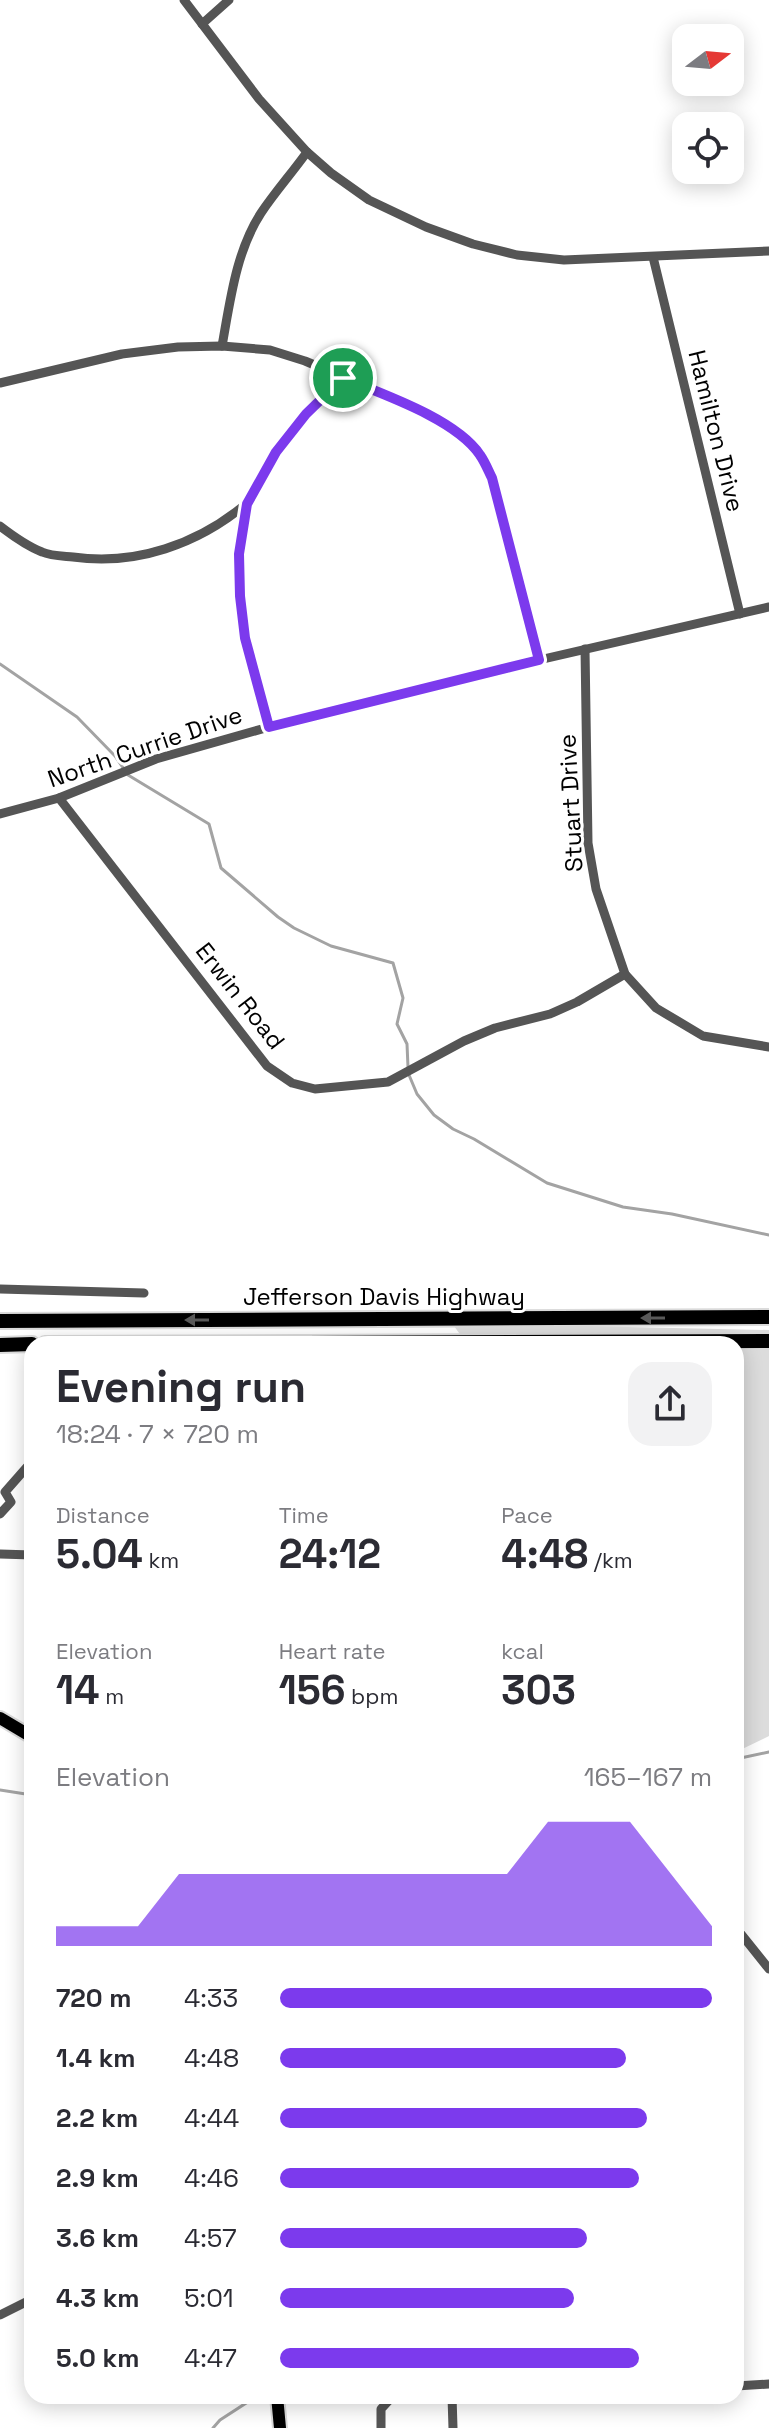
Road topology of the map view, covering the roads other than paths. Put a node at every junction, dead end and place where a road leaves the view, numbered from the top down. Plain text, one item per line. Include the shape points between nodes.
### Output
1 (184, 0) edge
2 (229, 0) edge
3 (202, 24) junction
4 (307, 152) junction
5 (769, 251) edge
6 (653, 257) junction
7 (222, 346) junction
8 (343, 378) junction
9 (0, 383) edge
10 (247, 504) junction
11 (0, 526) edge
12 (769, 607) edge
13 (740, 614) junction
14 (585, 649) junction
15 (539, 660) junction
16 (269, 727) junction
17 (59, 798) junction
18 (0, 814) edge
19 (625, 974) junction
20 (769, 1047) edge
21 (0, 1289) edge
22 (144, 1293) dead end
23 (769, 1317) edge
24 (0, 1321) edge
25 (744, 1341) edge
26 (769, 1341) edge
27 (24, 1344) edge
28 (0, 1345) edge
29 (24, 1470) edge
30 (0, 1514) edge
31 (0, 1554) edge
32 (24, 1555) edge
33 (0, 1718) edge
34 (24, 1732) edge
35 (744, 1938) edge
36 (769, 1969) edge
37 (24, 2303) edge
38 (0, 2315) edge
39 (769, 2384) edge
40 (744, 2386) edge
41 (278, 2404) edge
42 (386, 2404) edge
43 (452, 2404) edge
44 (280, 2428) edge
45 (381, 2428) edge
46 (453, 2428) edge

1 - 3 street
2 - 3 street
3 - 4 street
4 - 6 street via 369,200 473,244 564,260
4 - 7 street via 260,215 234,283
5 - 6 street
6 - 13 street, Hamilton Drive
7 - 8 street via 270,350
7 - 9 street via 122,354
8 - 10 street via 276,452
8 - 15 street via 410,405 479,453 492,478
10 - 11 street via 224,523 168,549 134,557 94,560 45,553
10 - 16 street via 239,554 240,596 245,638
12 - 13 street, North Currie Drive
13 - 14 street, North Currie Drive
14 - 15 street, North Currie Drive
14 - 19 street, Stuart Drive via 588,843 596,889
15 - 16 street, North Currie Drive
16 - 17 street, North Currie Drive via 156,759
17 - 18 street, North Currie Drive
17 - 19 street, Erwin Road via 267,1066 292,1083 315,1089 388,1082 464,1041 550,1014
19 - 20 street, Stuart Drive via 656,1008 703,1036
21 - 22 street
23 -> 24 highway, Jefferson Davis Highway
25 - 26 highway, Jefferson Davis Highway
27 - 28 highway
29 - 30 street via 5,1492 11,1502
31 - 32 street
33 - 34 main road
35 - 36 street
37 - 38 street
39 - 40 street
41 - 44 main road
42 - 45 street
43 - 46 street

